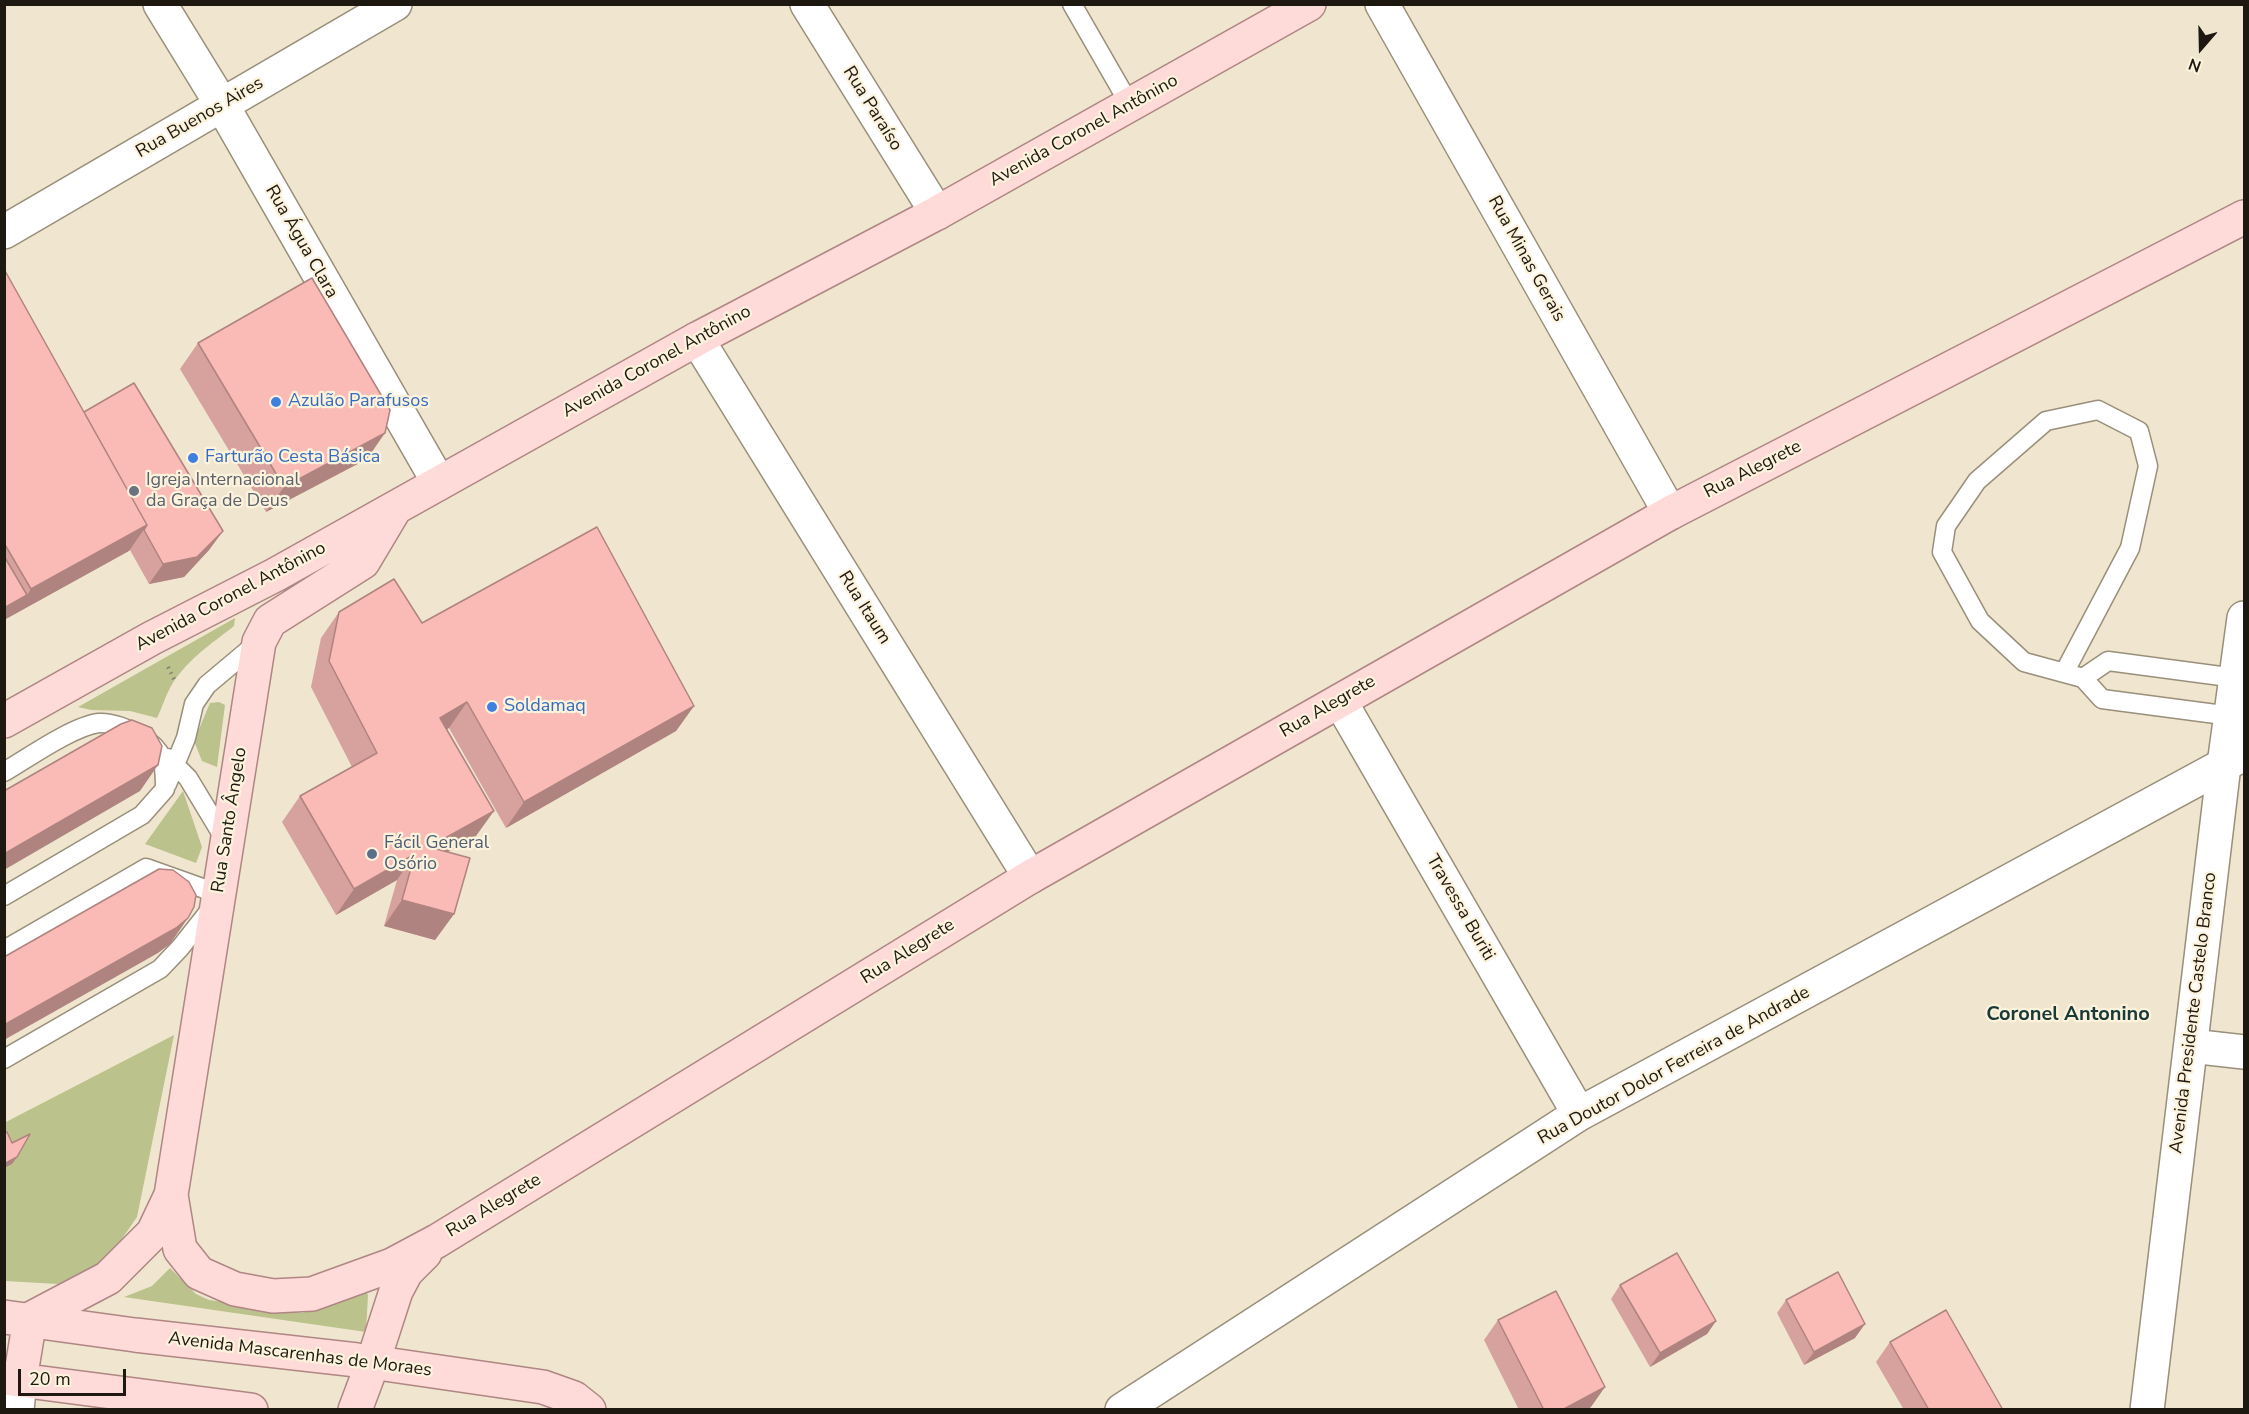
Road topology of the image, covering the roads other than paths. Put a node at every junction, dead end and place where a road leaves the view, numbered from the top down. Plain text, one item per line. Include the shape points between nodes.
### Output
1 (160, 4) edge
2 (395, 4) edge
3 (807, 4) edge
4 (1072, 4) edge
5 (1309, 4) edge
6 (1382, 4) edge
7 (222, 105) junction
8 (1130, 105) junction
9 (937, 213) junction
10 (2244, 217) edge
11 (4, 232) edge
12 (697, 339) junction
13 (439, 483) junction
14 (397, 506) junction
15 (1670, 513) junction
16 (2244, 618) edge
17 (259, 642) junction
18 (2064, 673) junction
19 (2083, 678) junction
20 (2236, 678) junction
21 (1340, 701) junction
22 (2231, 716) junction
23 (4, 721) edge
24 (154, 744) junction
25 (2234, 759) edge
26 (175, 765) junction
27 (4, 772) edge
28 (165, 789) junction
29 (227, 842) junction
30 (1030, 877) junction
31 (4, 896) edge
32 (218, 900) junction
33 (4, 950) edge
34 (2190, 1046) junction
35 (2244, 1052) edge
36 (4, 1059) edge
37 (1579, 1114) junction
38 (171, 1195) junction
39 (437, 1241) junction
40 (17, 1318) edge
41 (373, 1362) junction
42 (14, 1389) edge
43 (251, 1410) edge
44 (355, 1410) edge
45 (589, 1410) edge
46 (1122, 1410) edge
47 (2147, 1410) edge

1 - 7 street, Rua Água Clara
2 - 7 street, Rua Buenos Aires
3 - 9 street, Rua Paraíso
4 - 8 lane
5 - 8 main road, Avenida Coronel Antônino
6 - 15 street, Rua Minas Gerais
7 - 11 street, Rua Buenos Aires
7 - 13 street, Rua Água Clara
8 - 9 main road, Avenida Coronel Antônino
9 - 12 main road, Avenida Coronel Antônino
10 - 15 main road, Rua Alegrete
12 - 13 main road, Avenida Coronel Antônino
12 - 30 street, Rua Itaum
13 - 14 main road, Avenida Coronel Antônino
14 - 17 main road, Rua Santo Ângelo via 363,562 270,621
14 - 23 main road, Avenida Coronel Antônino
15 - 21 main road, Rua Alegrete
16 - 20 street, Avenida Presidente Castelo Branco
17 - 26 lane via 200,694
17 - 29 main road, Rua Santo Ângelo
18 - 18 lane via 2024,662 1980,621 1942,552 1946,526 1977,481 2046,421 2098,410 2139,431 2148,466 2130,548
18 - 19 lane
19 - 20 lane via 2108,661
19 - 22 lane via 2102,699
20 - 22 street, Avenida Presidente Castelo Branco
21 - 30 main road, Rua Alegrete
21 - 37 street, Travessa Buriti
22 - 25 street, Avenida Presidente Castelo Branco
24 - 26 lane
24 - 27 lane via 129,729 100,723 76,731
24 - 28 lane via 165,766
25 - 34 street, Avenida Presidente Castelo Branco
25 - 37 street, Rua Doutor Dolor Ferreira de Andrade
26 - 28 lane
26 - 29 lane via 188,778
28 - 31 lane via 142,816
29 - 32 main road, Rua Santo Ângelo
30 - 39 main road, Rua Alegrete
32 - 33 lane via 205,889 146,868
32 - 36 lane via 160,969
32 - 38 main road, Rua Santo Ângelo
34 - 35 street
34 - 47 street, Avenida Presidente Castelo Branco
37 - 46 street, Rua Doutor Dolor Ferreira de Andrade
38 - 39 main road via 180,1249 199,1273 235,1289 273,1296 312,1294 392,1265
38 - 40 main road via 153,1233 108,1278
39 - 41 main road via 405,1272
40 - 41 main road, Avenida Mascarenhas de Moraes
40 - 42 main road
41 - 44 main road
41 - 45 main road, Avenida Mascarenhas de Moraes via 543,1387 574,1398
42 - 43 main road

